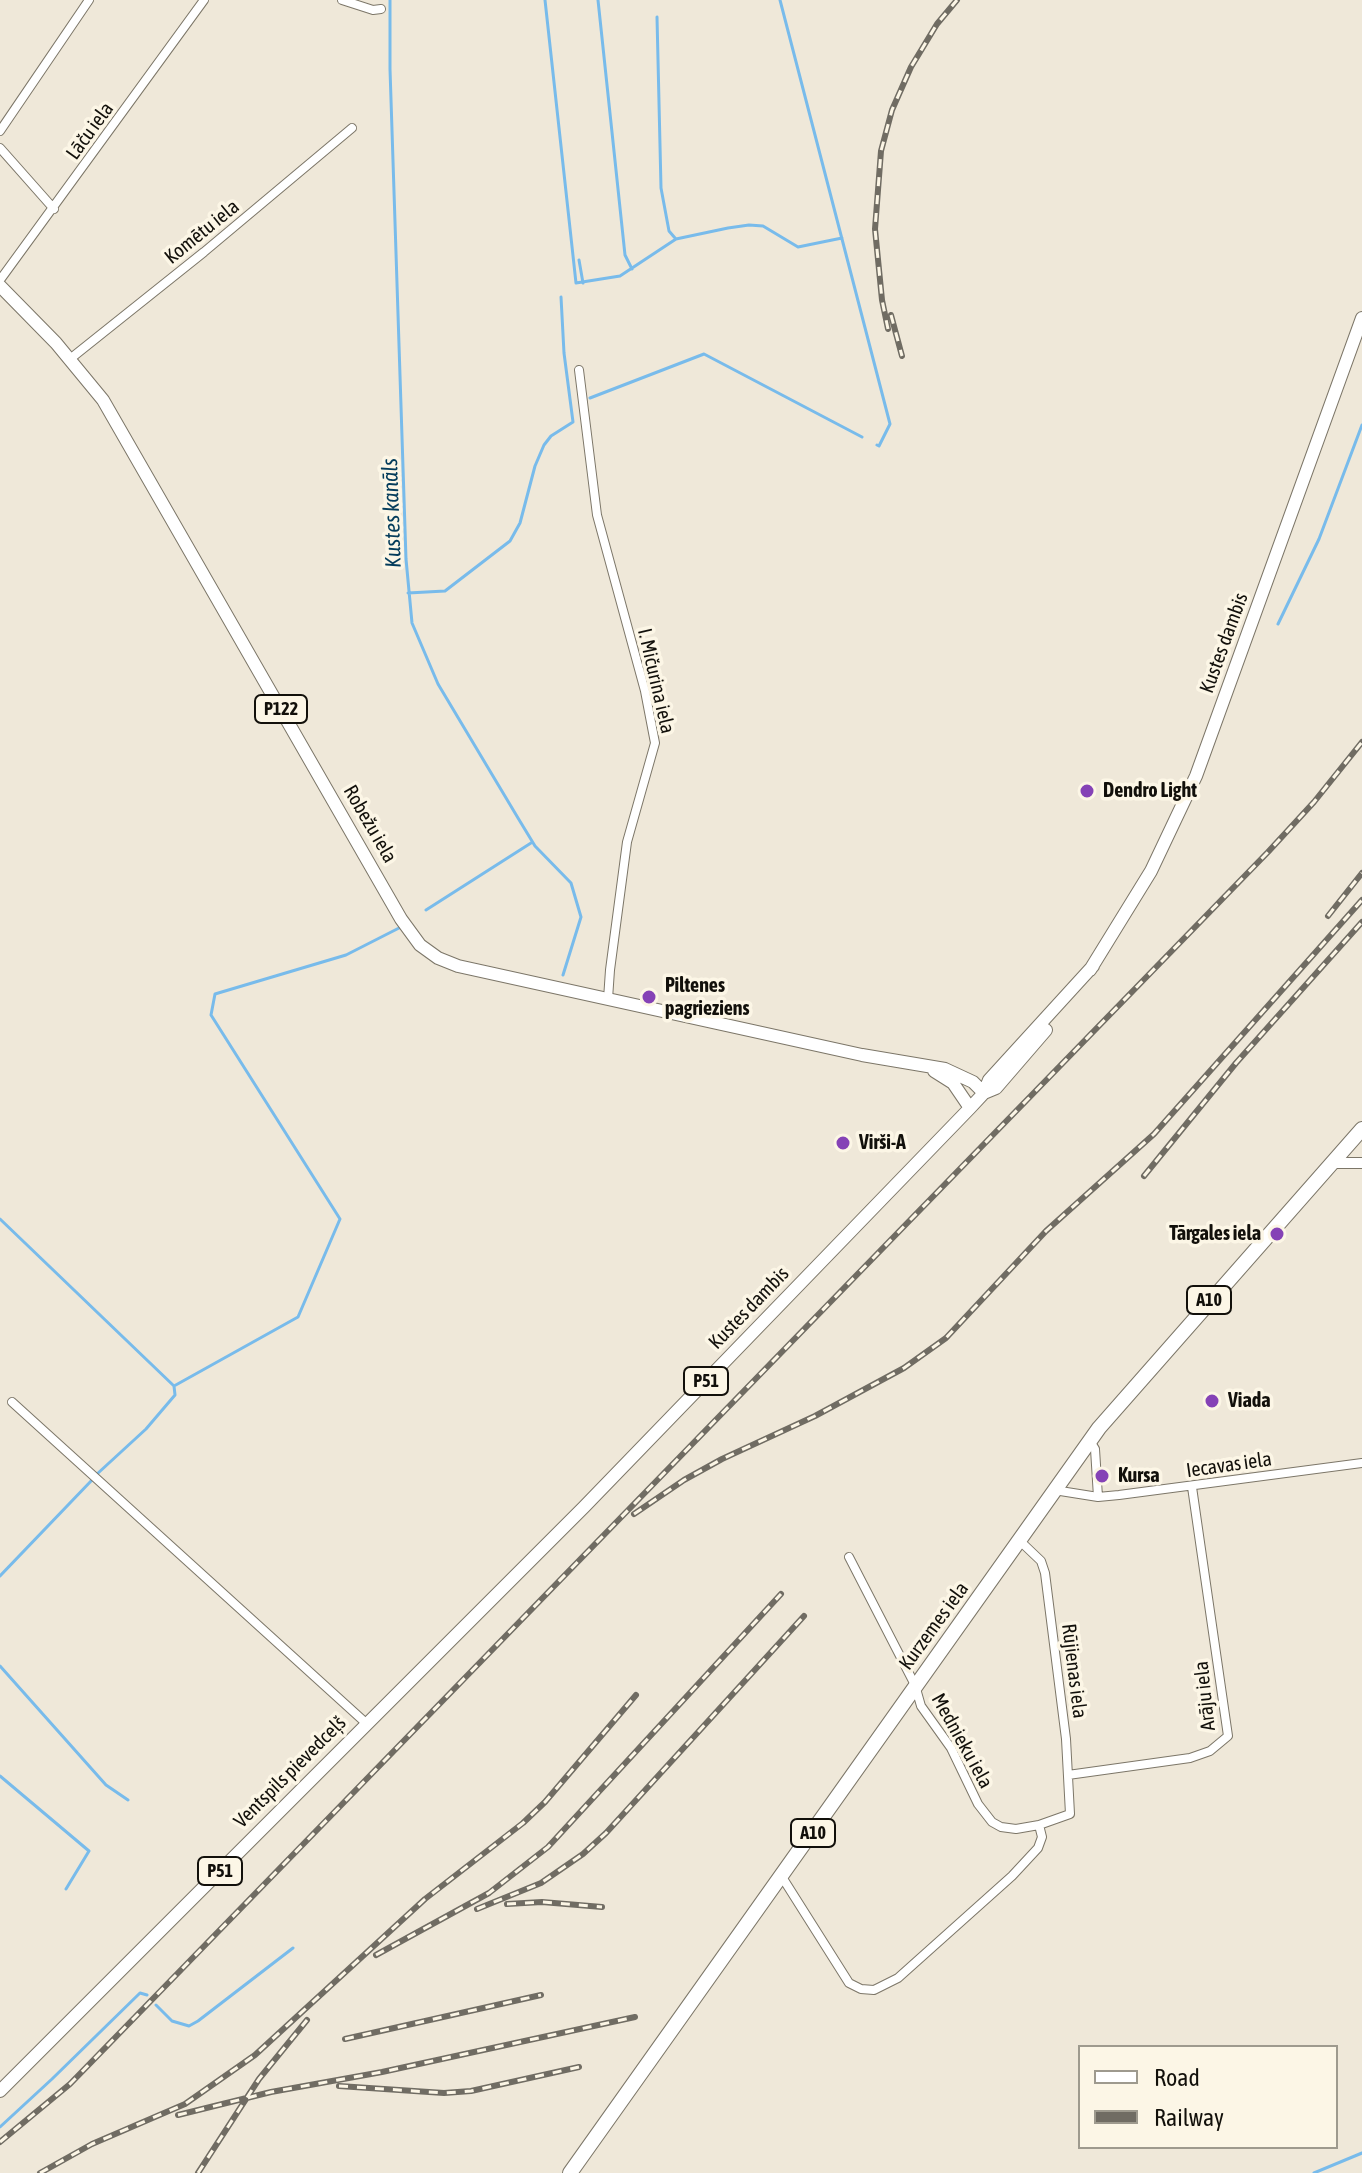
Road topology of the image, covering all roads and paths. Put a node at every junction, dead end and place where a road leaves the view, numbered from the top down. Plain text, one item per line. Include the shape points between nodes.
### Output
1 (89, 0) edge
2 (204, 0) edge
3 (342, 0) edge
4 (381, 9) dead end
5 (352, 128) dead end
6 (0, 131) edge
7 (0, 148) edge
8 (54, 209) junction
9 (0, 283) edge
10 (1362, 318) edge
11 (1359, 335) edge
12 (70, 359) junction
13 (579, 370) dead end
14 (608, 999) junction
15 (928, 1068) junction
16 (984, 1093) junction
17 (970, 1108) junction
18 (1362, 1129) edge
19 (1332, 1163) junction
20 (1362, 1163) edge
21 (12, 1402) dead end
22 (1090, 1440) junction
23 (1362, 1463) edge
24 (1192, 1487) junction
25 (1053, 1490) junction
26 (1098, 1497) junction
27 (1020, 1541) junction
28 (849, 1557) dead end
29 (440, 1652) joint
30 (915, 1685) junction
31 (367, 1724) junction
32 (1068, 1775) junction
33 (1070, 1814) joint
34 (1039, 1825) junction
35 (782, 1877) junction
36 (0, 2091) edge
37 (570, 2173) edge

1 - 6 street
2 - 8 street, Lāču iela
3 - 4 street
5 - 12 street, Komētu iela
7 - 8 street
8 - 9 street, Lāču iela
9 - 12 main road, Robežu iela / P122
10 - 11 main road, Kustes dambis
11 - 16 main road, Kustes dambis via 1196,776 1151,871 1093,966 989,1080
12 - 14 main road, Robežu iela / P122 via 121,429 420,945 458,966
13 - 14 street, I. Mičurina iela via 597,515 655,743 627,842
14 - 15 main road, Robežu iela / P122
15 - 16 main road, Robežu iela / P122 via 957,1073
15 - 17 main road, Robežu iela / P122 via 953,1083
16 - 17 main road, Kustes dambis
17 - 29 main road, Kustes dambis / P51
18 - 19 highway, Kurzemes iela / A10
19 - 20 street
19 - 22 highway, Kurzemes iela / A10
21 - 31 street
22 - 25 highway, Kurzemes iela / A10
22 - 26 street
23 - 24 street, Iecavas iela
24 - 26 street, Iecavas iela
24 - 32 street, Arāju iela via 1228,1736 1190,1758
25 - 26 street, Iecavas iela
25 - 27 highway, Kurzemes iela / A10
27 - 30 highway, Kurzemes iela / A10
27 - 32 street, Rūjienas iela via 1041,1561 1045,1573
28 - 30 street, Mednieku iela
29 - 31 main road, Ventspils pievedceļš / P51
30 - 34 street, Mednieku iela via 921,1706 992,1822 1016,1829
30 - 35 highway, Kurzemes iela / A10
31 - 36 main road, Ventspils pievedceļš / P51
32 - 33 street, Rūjienas iela
33 - 34 street, Mednieku iela
34 - 35 street via 1038,1848 1012,1876 898,1978 874,1990 849,1983
35 - 37 highway, Kurzemes iela / A10

